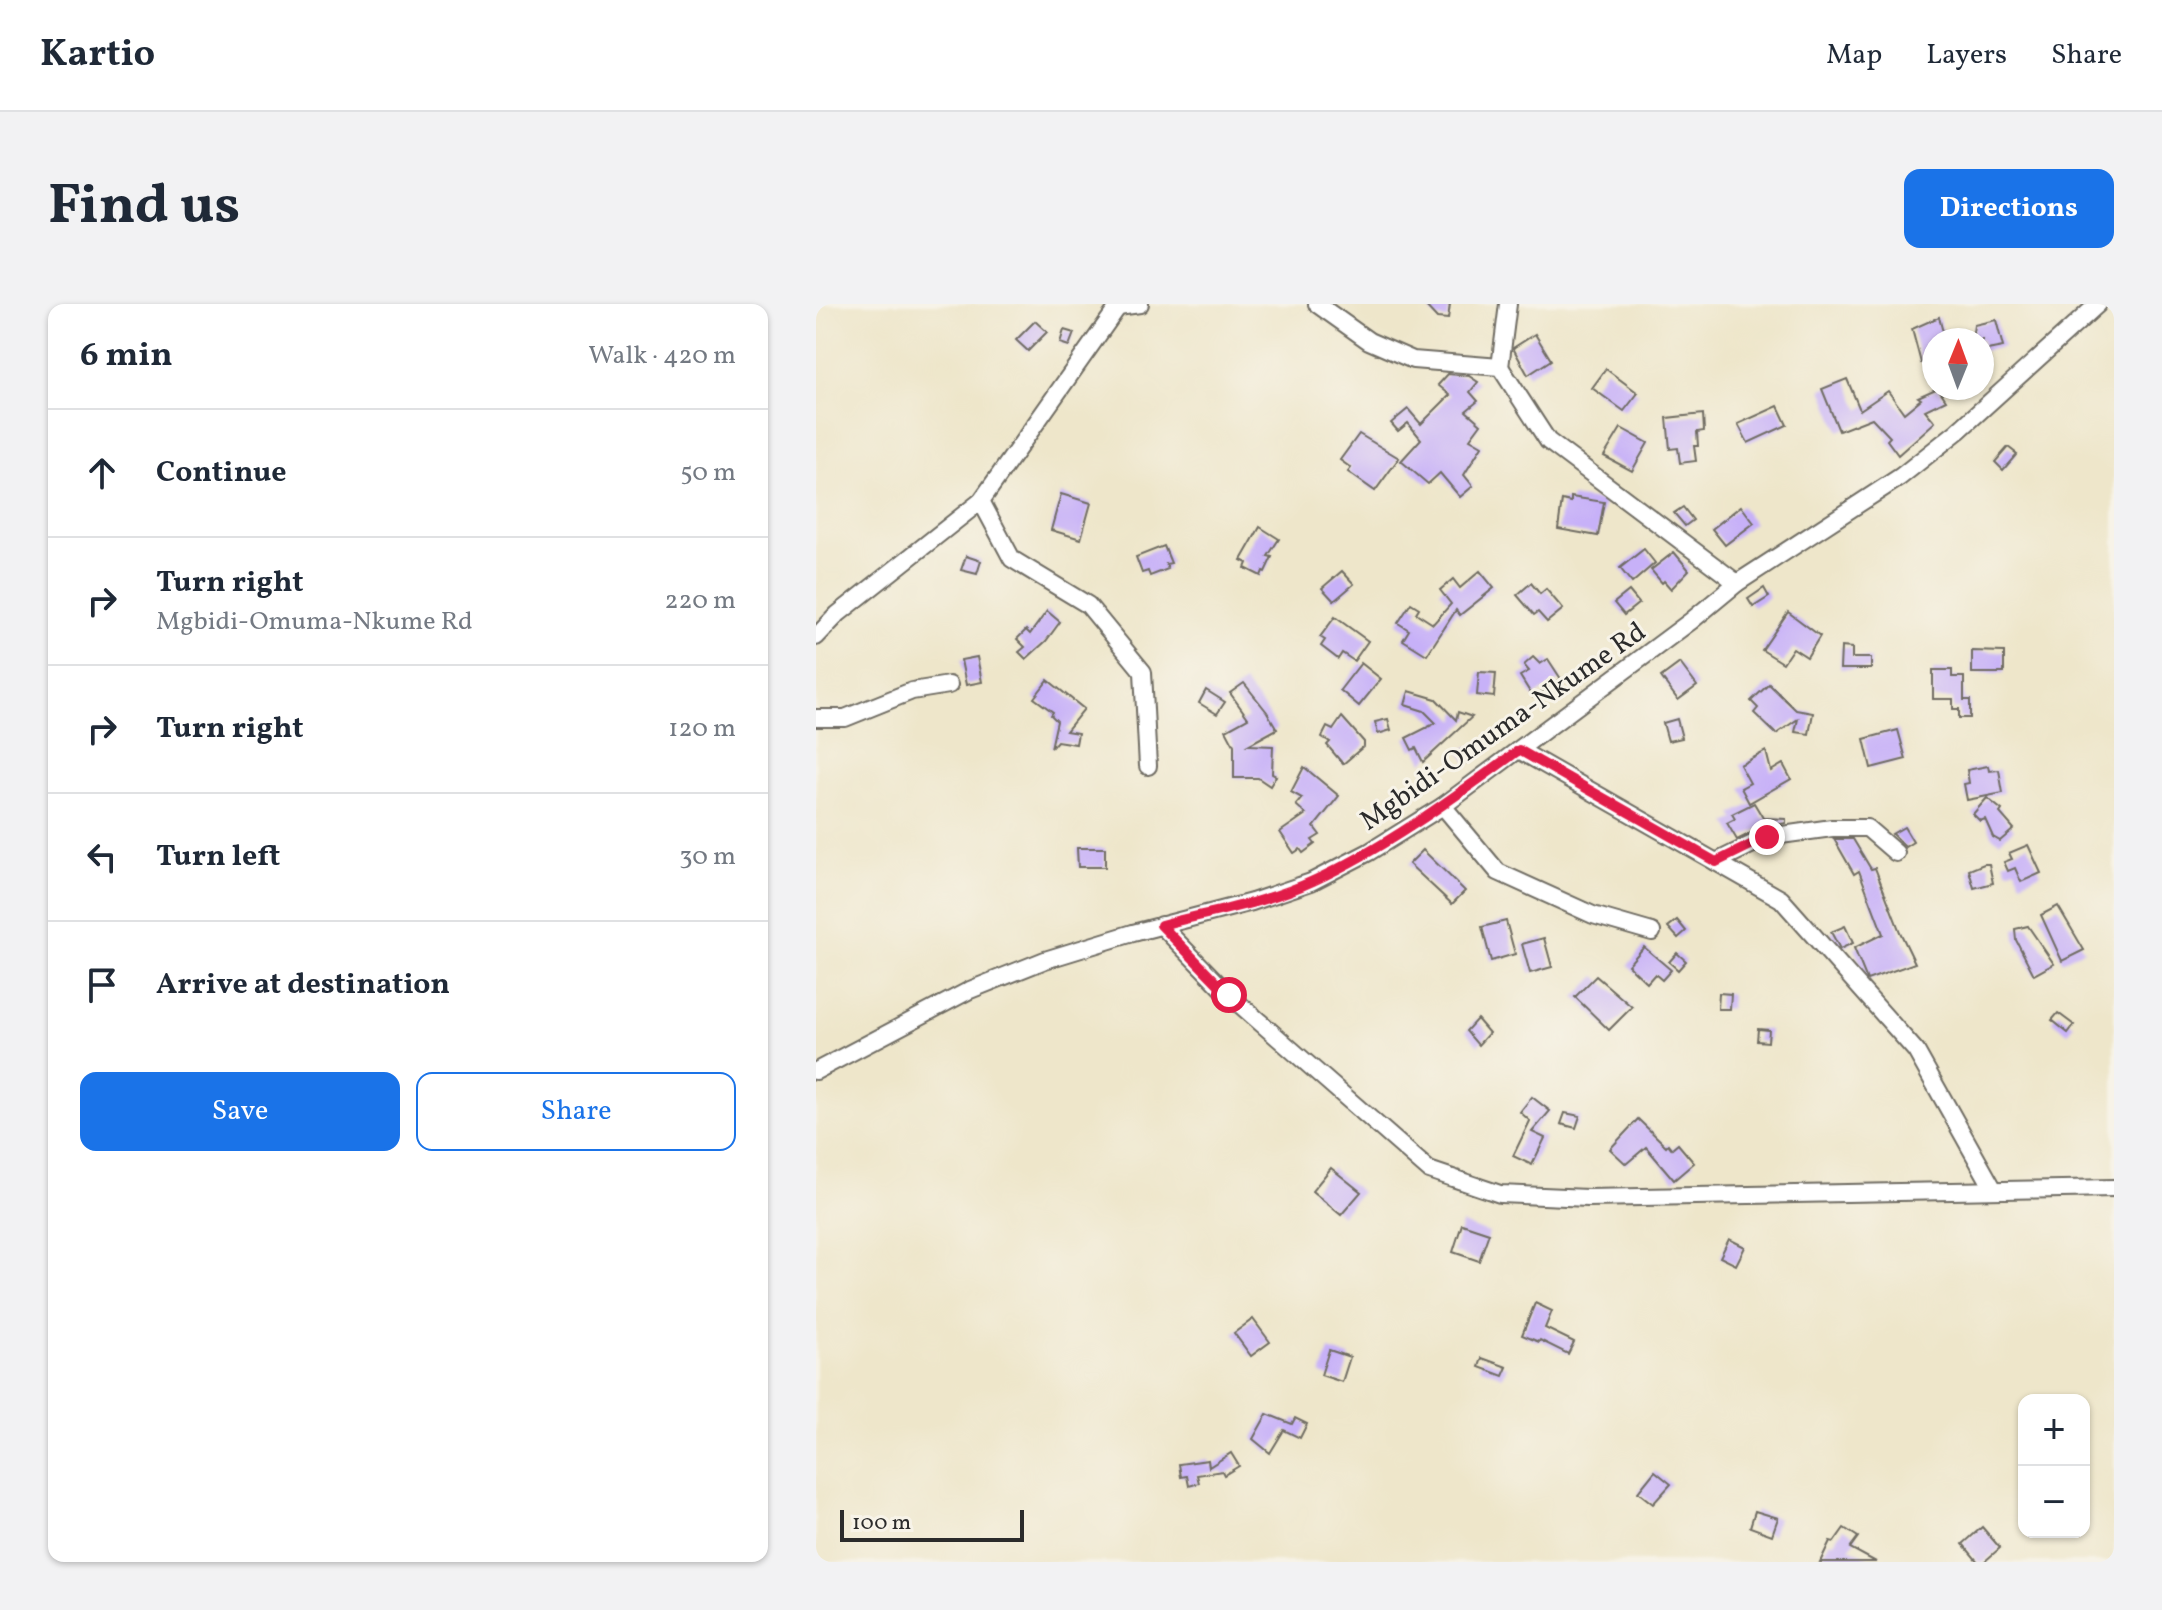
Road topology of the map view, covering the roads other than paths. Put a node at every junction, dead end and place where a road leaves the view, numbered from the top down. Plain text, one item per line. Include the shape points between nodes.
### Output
1 (1140, 304) edge
2 (1317, 304) edge
3 (1508, 304) edge
4 (2098, 304) edge
5 (1118, 306) edge
6 (1500, 367) junction
7 (981, 501) junction
8 (1737, 583) junction
9 (816, 637) edge
10 (949, 685) dead end
11 (816, 718) edge
12 (1519, 750) junction
13 (1148, 766) dead end
14 (1443, 806) junction
15 (1896, 853) dead end
16 (1716, 862) junction
17 (1161, 925) junction
18 (1652, 932) dead end
19 (816, 1071) edge
20 (2114, 1188) edge
21 (1994, 1190) junction

1 - 5 street
2 - 6 street via 1369,341 1413,360
3 - 6 street
4 - 8 street, Mgbidi-Omuma-Nkume Rd via 1900,477
5 - 7 street
6 - 8 street via 1548,441
7 - 9 street
7 - 13 street via 1012,559 1088,605 1143,672
8 - 12 street, Mgbidi-Omuma-Nkume Rd
10 - 11 street via 912,691 845,718
12 - 14 street, Mgbidi-Omuma-Nkume Rd
12 - 16 street
14 - 17 street, Mgbidi-Omuma-Nkume Rd via 1311,882
14 - 18 street via 1498,872 1593,915
15 - 16 street via 1867,828 1832,828 1767,837
16 - 21 street via 1781,899 1916,1051
17 - 19 street, Mgbidi-Omuma-Nkume Rd via 1045,960 970,990
17 - 21 street via 1229,995 1429,1170 1500,1194 1588,1198
20 - 21 street

